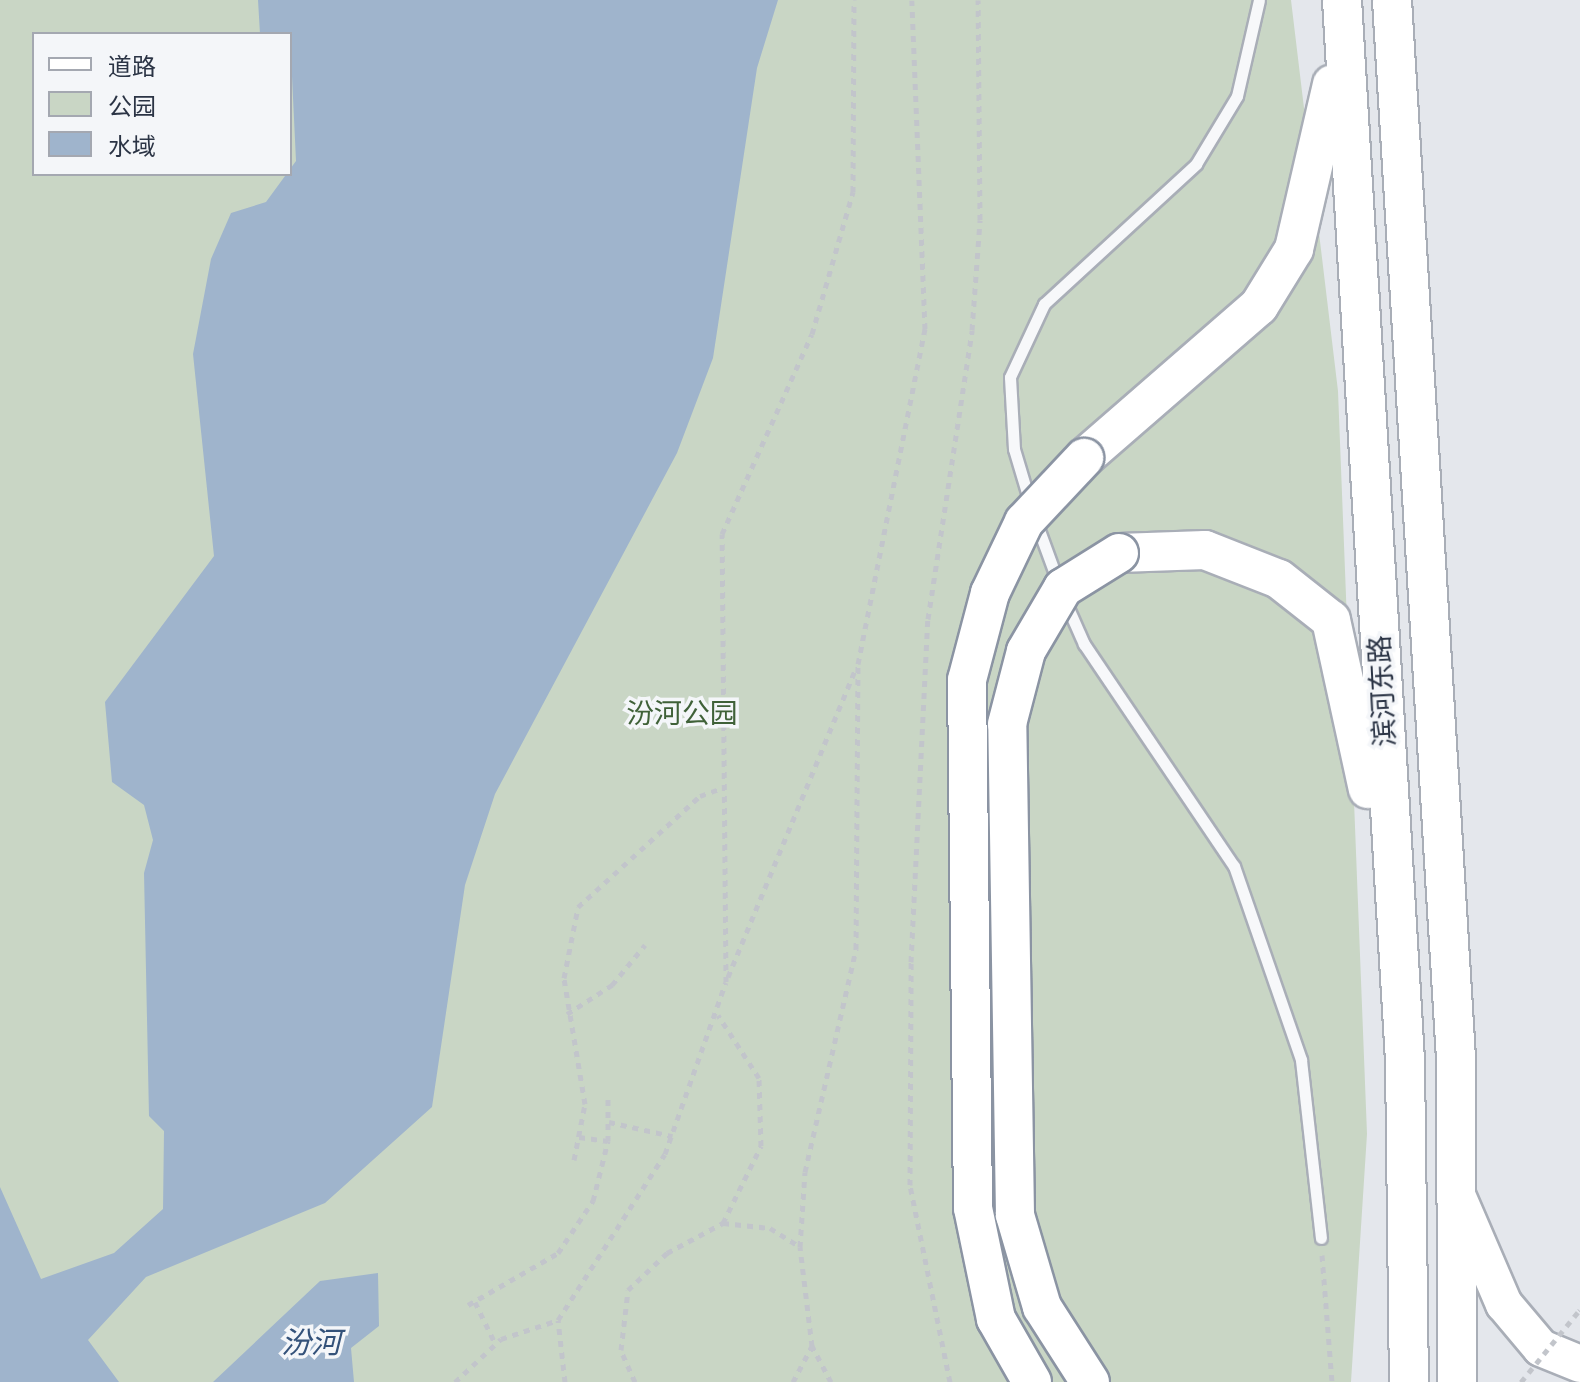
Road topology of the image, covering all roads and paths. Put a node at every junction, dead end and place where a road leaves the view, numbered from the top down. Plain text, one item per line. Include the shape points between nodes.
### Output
1 (854, 0) edge
2 (912, 0) edge
3 (1259, 0) edge
4 (1392, 0) edge
5 (1342, 9) edge
6 (858, 664) junction
7 (725, 787) junction
8 (1398, 941) junction
9 (645, 945) dead end
10 (726, 982) junction
11 (567, 1014) junction
12 (717, 1014) junction
13 (608, 1095) dead end
14 (609, 1122) junction
15 (672, 1136) junction
16 (579, 1137) junction
17 (608, 1141) junction
18 (574, 1160) dead end
19 (1456, 1194) junction
20 (723, 1223) junction
21 (1321, 1238) joint
22 (800, 1247) junction
23 (1579, 1311) edge
24 (558, 1320) junction
25 (495, 1343) junction
26 (812, 1346) junction
27 (1580, 1364) edge
28 (455, 1382) edge
29 (565, 1382) edge
30 (635, 1382) edge
31 (793, 1382) edge
32 (831, 1382) edge
33 (1032, 1382) edge
34 (1090, 1382) edge
35 (1332, 1382) edge
36 (1409, 1382) edge
37 (1457, 1382) edge
38 (1521, 1382) edge

1 - 7 path via 853,192 812,334 722,534
2 - 6 path via 925,329
3 - 21 lane via 1237,96 1196,164 1044,304 1010,377 1012,420 1045,552 1084,644 1234,866 1301,1060
4 - 19 highway, 滨河东路 via 1456,1057
5 - 8 highway, 滨河东路
5 - 33 highway, bridge via 1294,249 1259,306 1084,458 1024,522 990,593 967,680 963,768 973,1208 996,1319
6 - 10 path
6 - 22 path via 856,949 805,1172
7 - 10 path
7 - 11 path via 700,796 578,907 564,978
8 - 34 highway, bridge via 1353,696 1331,620 1279,579 1205,550 1119,553 1063,588 1026,651 1007,724 1015,1215 1042,1307
8 - 36 highway, 滨河东路
9 - 11 path via 612,985
10 - 12 path
11 - 16 path via 585,1104
12 - 15 path
12 - 20 path via 759,1078 761,1146
13 - 14 path
14 - 15 path
14 - 17 path
15 - 24 path
16 - 17 path
16 - 18 path
17 - 25 path via 593,1201 558,1253 472,1303
19 - 27 main road via 1504,1304 1541,1348
19 - 37 highway, 滨河东路
20 - 22 path via 770,1228
20 - 30 path via 667,1253 628,1290 621,1350
21 - 35 path
22 - 26 path
23 - 38 path, bridge
24 - 25 path
24 - 29 path
25 - 28 path
26 - 31 path
26 - 32 path

